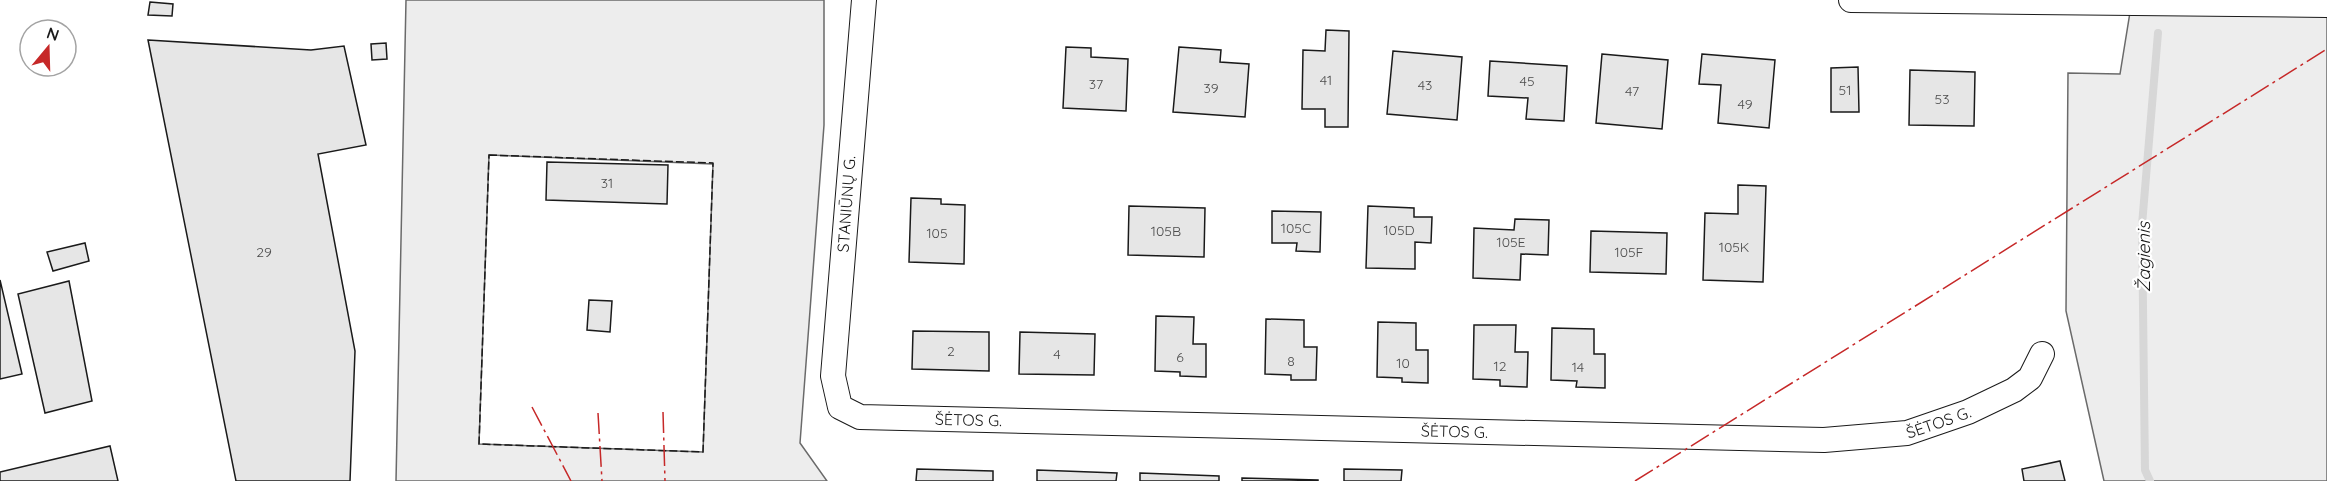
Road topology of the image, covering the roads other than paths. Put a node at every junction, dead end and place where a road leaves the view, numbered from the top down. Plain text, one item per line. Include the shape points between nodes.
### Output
1 (864, 0) edge
2 (1851, 0) edge
3 (1880, 0) edge
4 (2327, 5) edge
5 (2042, 354) dead end
6 (840, 407) joint

1 - 6 street, STANIŪNŲ G. via 833,376
2 - 3 street
3 - 4 street
5 - 6 street, ŠĖTOS G. via 2030,378 1968,412 1908,433 1824,440 860,417

